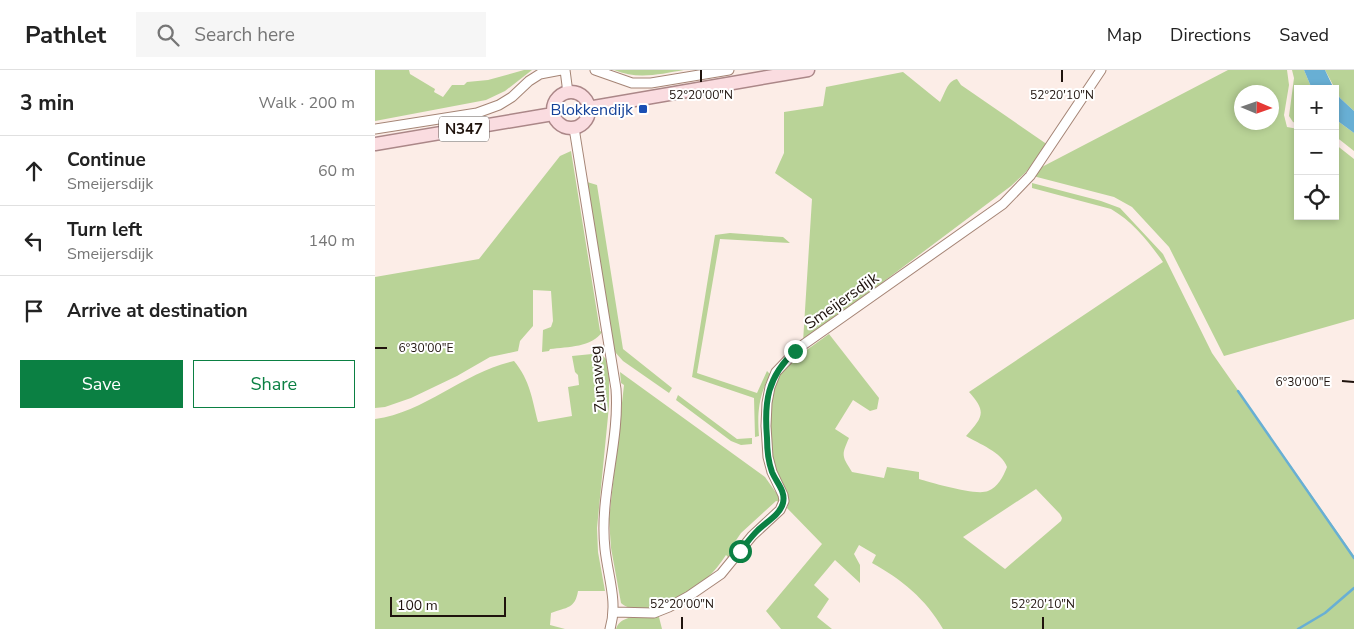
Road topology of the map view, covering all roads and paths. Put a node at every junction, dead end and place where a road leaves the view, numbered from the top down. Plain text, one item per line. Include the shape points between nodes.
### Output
1 (561, 70) edge
2 (565, 70) edge
3 (595, 70) edge
4 (729, 70) edge
5 (808, 70) edge
6 (1101, 70) edge
7 (568, 93) junction
8 (588, 108) junction
9 (553, 114) junction
10 (574, 128) junction
11 (375, 130) edge
12 (375, 144) edge
13 (614, 612) junction
14 (611, 629) edge

1 - 11 street via 540,74 512,97 477,113
2 - 7 street
3 - 4 street via 632,83 651,83
5 - 8 main road
6 - 13 street, Smeijersdijk via 1030,176 1003,204 800,347 776,372 766,415 770,463 783,495 783,505 777,513 756,532 721,574 685,599 654,613
7 - 8 main road via 580,95
7 - 9 main road via 557,99
8 - 10 main road via 586,119
9 - 10 main road via 561,126
9 - 12 main road, N347
10 - 13 street, Zunaweg via 616,389 604,524
13 - 14 street, Zunaweg

